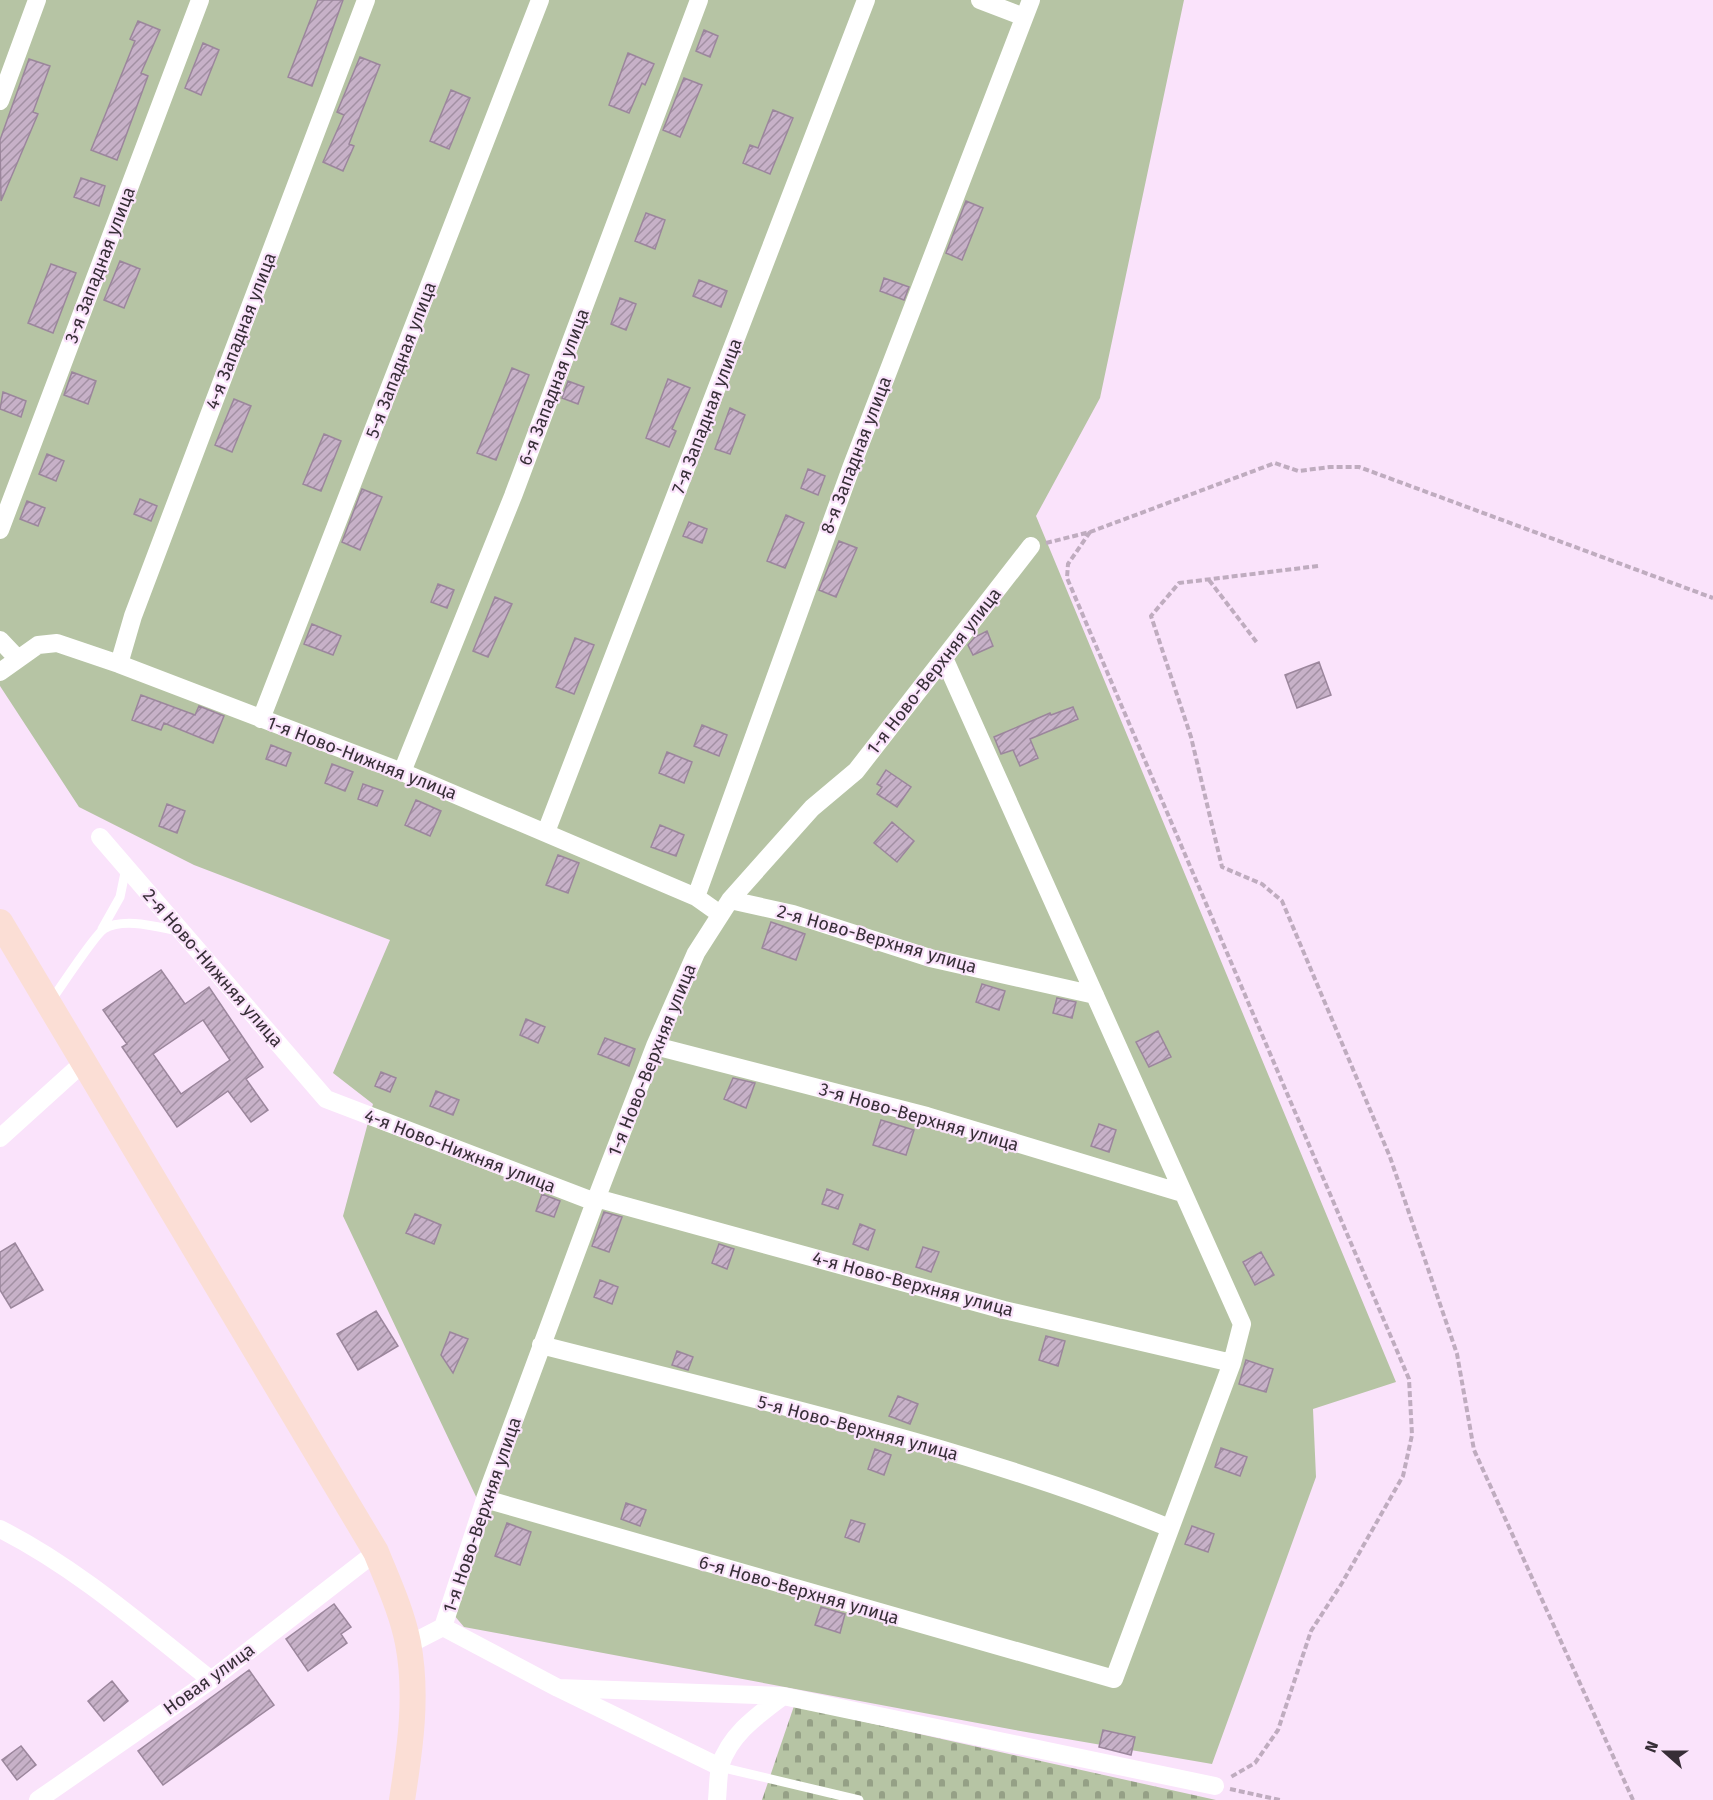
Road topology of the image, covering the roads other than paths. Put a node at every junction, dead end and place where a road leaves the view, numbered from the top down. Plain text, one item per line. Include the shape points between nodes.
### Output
1 (37, 0) edge
2 (200, 0) edge
3 (366, 0) edge
4 (540, 0) edge
5 (699, 0) edge
6 (866, 0) edge
7 (980, 0) edge
8 (1027, 8) edge
9 (0, 100) edge
10 (0, 530) edge
11 (1030, 546) road end
12 (0, 639) edge
13 (944, 658) junction
14 (18, 659) junction
15 (119, 664) junction
16 (0, 672) edge
17 (261, 719) junction
18 (402, 772) junction
19 (546, 832) junction
20 (100, 837) dead end
21 (126, 867) junction
22 (696, 897) junction
23 (725, 907) junction
24 (0, 922) edge
25 (102, 929) junction
26 (182, 932) junction
27 (1095, 995) junction
28 (49, 1004) junction
29 (655, 1046) junction
30 (84, 1062) junction
31 (326, 1099) joint
32 (0, 1138) edge
33 (1182, 1193) junction
34 (595, 1200) junction
35 (541, 1344) junction
36 (1232, 1363) junction
37 (485, 1499) junction
38 (1170, 1528) junction
39 (0, 1530) edge
40 (376, 1552) junction
41 (443, 1627) junction
42 (408, 1645) junction
43 (211, 1680) junction
44 (558, 1688) junction
45 (783, 1696) junction
46 (720, 1767) junction
47 (1215, 1786) road end
48 (38, 1800) edge
49 (402, 1800) edge
50 (717, 1800) edge
51 (859, 1800) edge

1 - 9 street
2 - 10 street, 3-я Западная улица
3 - 15 street, 4-я Западная улица via 133,616
4 - 17 street, 5-я Западная улица
5 - 18 street, 6-я Западная улица via 513,496
6 - 19 street, 7-я Западная улица
7 - 8 street
8 - 22 street, 8-я Западная улица via 851,468
11 - 13 street, 1-я Ново-Верхняя улица
12 - 14 street
13 - 23 street, 1-я Ново-Верхняя улица via 856,771 812,808
13 - 27 street
14 - 15 street, 1-я Ново-Нижняя улица via 38,645 57,643
14 - 16 street, 1-я Ново-Нижняя улица
15 - 17 street, 1-я Ново-Нижняя улица
17 - 18 street, 1-я Ново-Нижняя улица
18 - 19 street, 1-я Ново-Нижняя улица
19 - 22 street, 1-я Ново-Нижняя улица
20 - 21 street, 2-я Ново-Нижняя улица
21 - 25 lane via 120,897
21 - 26 street, 2-я Ново-Нижняя улица
22 - 23 street, 1-я Ново-Нижняя улица
23 - 27 street, 2-я Ново-Верхняя улица via 793,914 930,958
23 - 29 street, 1-я Ново-Верхняя улица via 696,953
24 - 28 main road
25 - 26 lane via 120,924 148,925
25 - 28 lane
26 - 31 street, 2-я Ново-Нижняя улица
27 - 33 street
28 - 30 main road
29 - 33 street, 3-я Ново-Верхняя улица via 927,1116
29 - 34 street, 1-я Ново-Верхняя улица
30 - 32 street
30 - 40 main road
31 - 34 street, 4-я Ново-Нижняя улица
33 - 36 street via 1242,1324
34 - 35 street, 1-я Ново-Верхняя улица
34 - 36 street, 4-я Ново-Верхняя улица via 1004,1310
35 - 37 street, 1-я Ново-Верхняя улица
35 - 38 street, 5-я Ново-Верхняя улица via 987,1463
36 - 38 street
37 - 38 street, 6-я Ново-Верхняя улица via 1114,1679
37 - 41 street, 1-я Ново-Верхняя улица
39 - 43 street via 38,1548
40 - 42 main road
40 - 43 street, Новая улица
41 - 42 street, 1-я Ново-Верхняя улица
41 - 44 street
42 - 49 main road via 411,1734
43 - 48 street, Новая улица
44 - 45 street
44 - 46 street
45 - 46 street via 749,1721
45 - 47 street
46 - 50 street
46 - 51 lane

